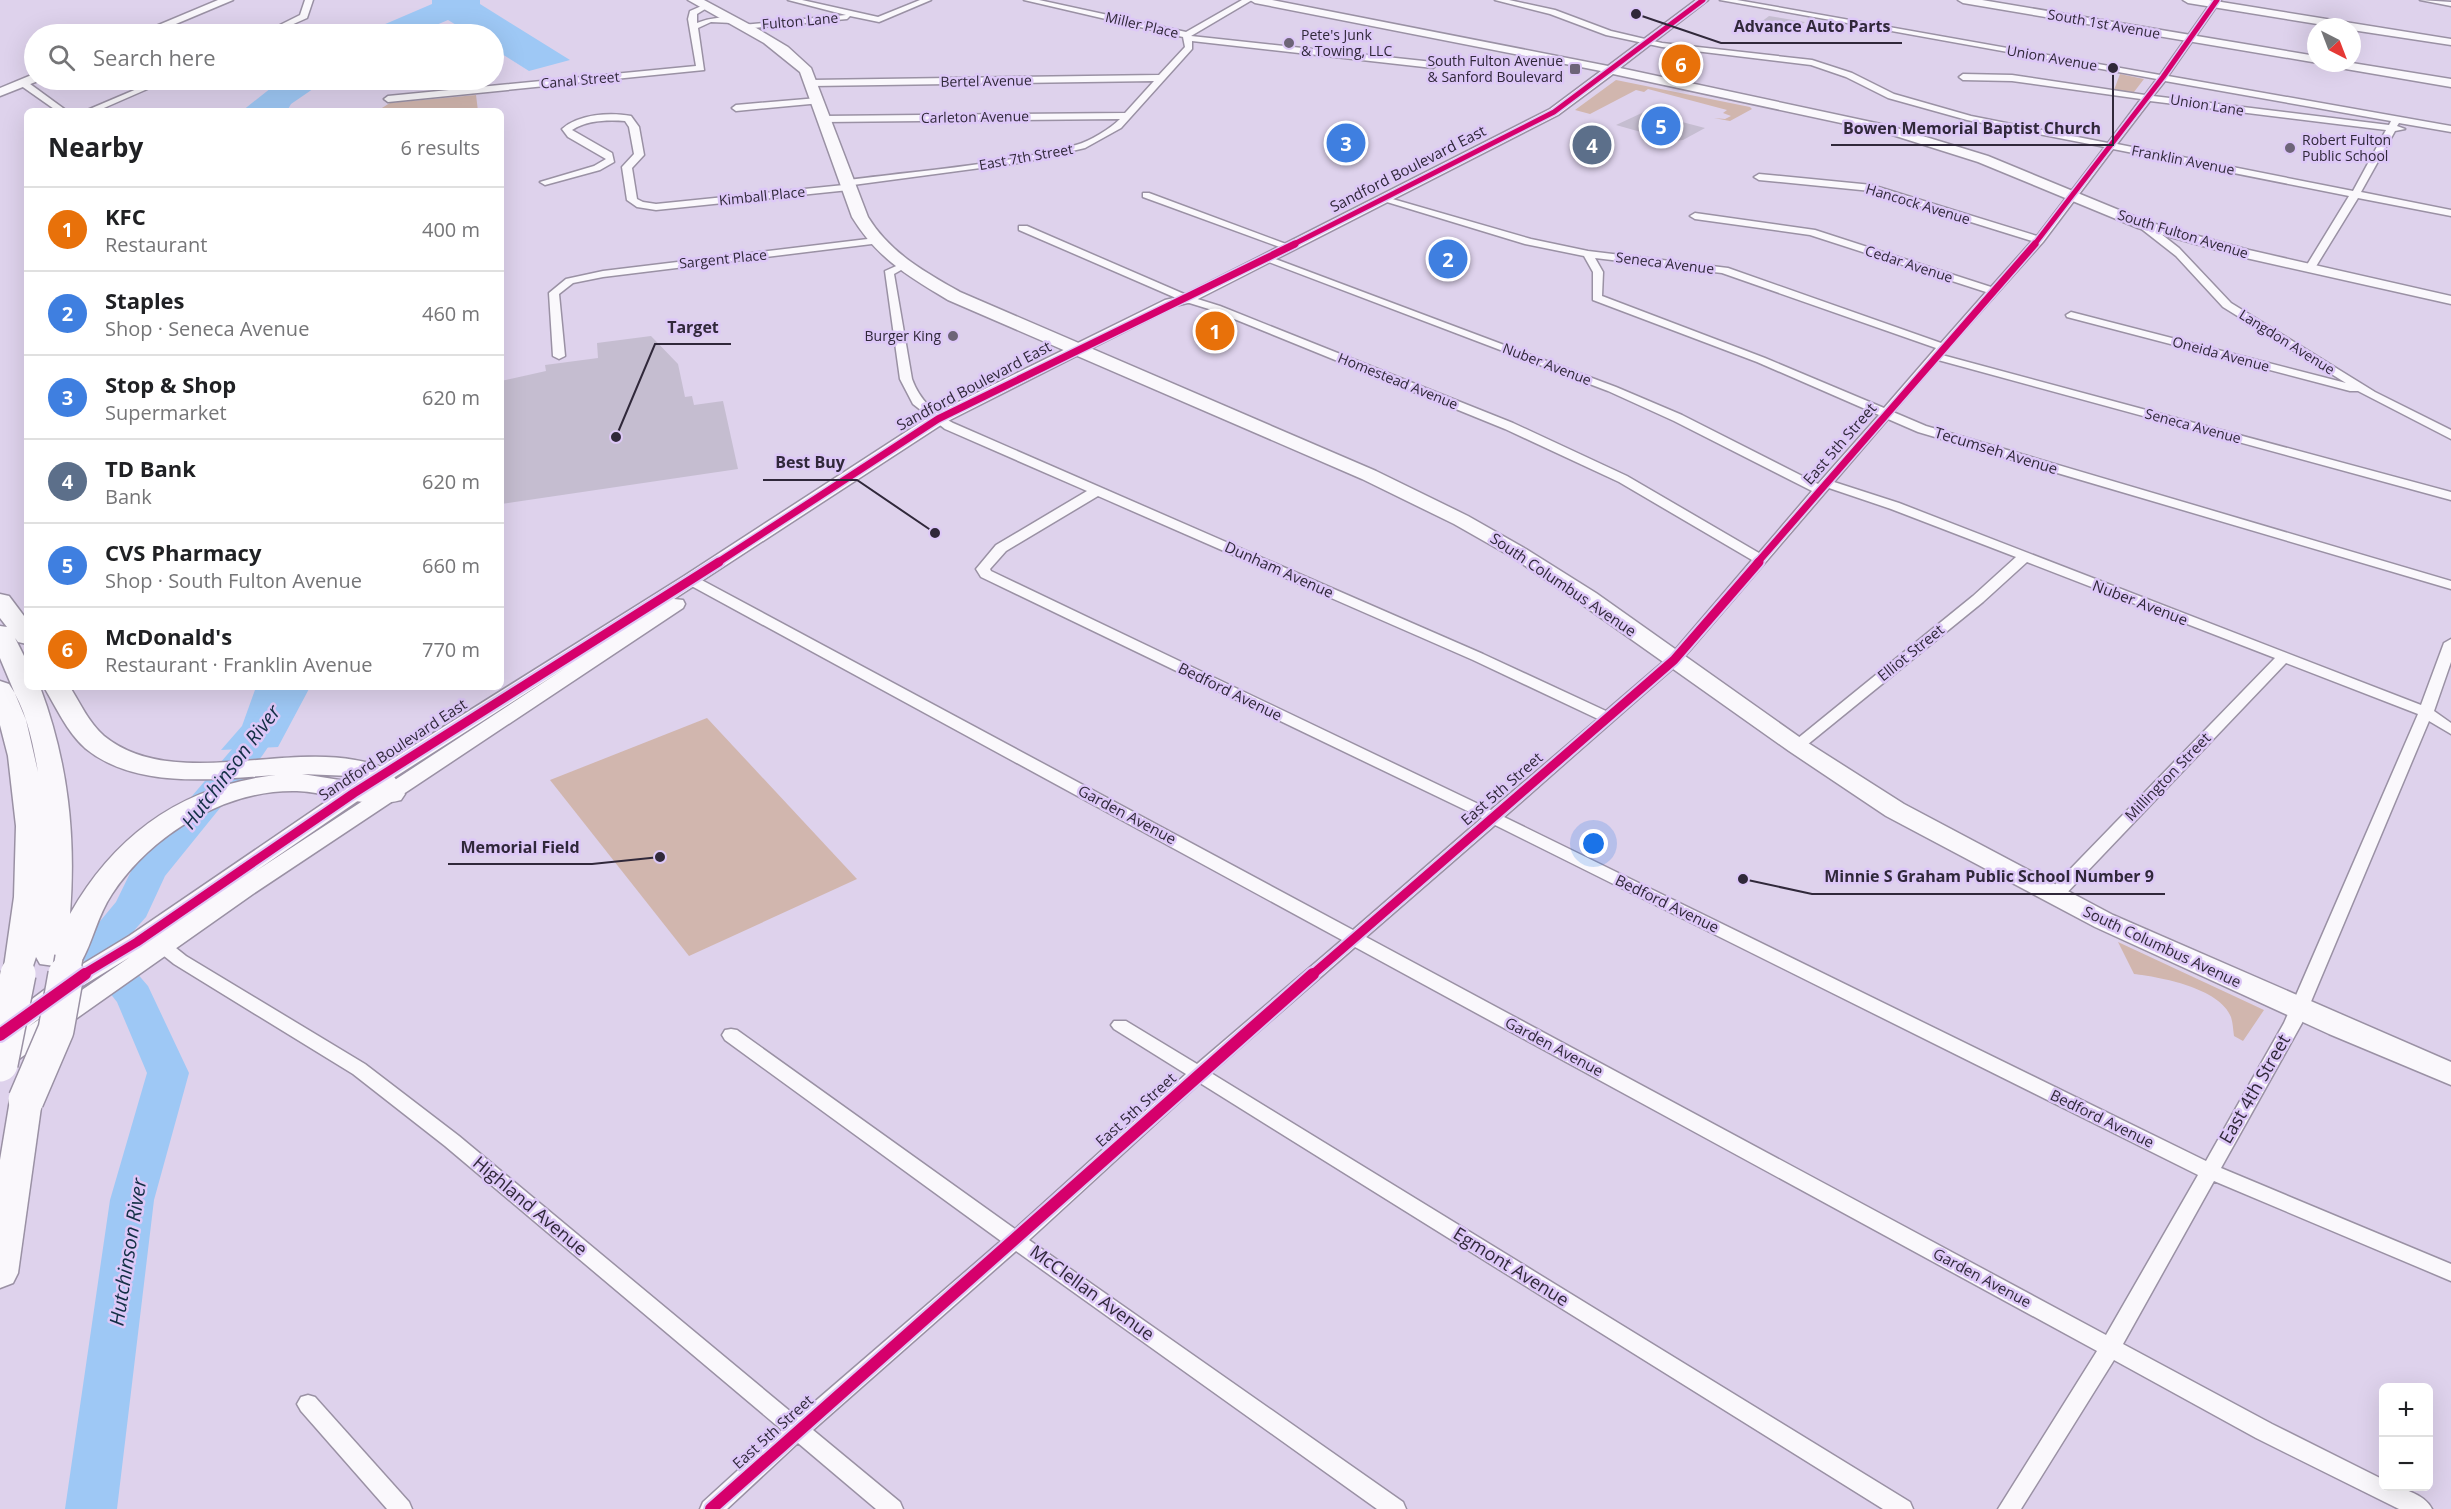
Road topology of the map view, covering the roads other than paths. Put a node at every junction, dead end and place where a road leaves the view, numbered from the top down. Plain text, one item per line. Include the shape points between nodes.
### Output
1 (228, 0) edge
2 (309, 0) edge
3 (792, 0) edge
4 (927, 0) edge
5 (1028, 0) edge
6 (1248, 0) edge
7 (1255, 0) edge
8 (1499, 0) edge
9 (1703, 0) edge
10 (1724, 0) edge
11 (1963, 0) edge
12 (2188, 0) edge
13 (2424, 0) edge
14 (2215, 2) edge
15 (700, 3) edge
16 (2451, 4) edge
17 (859, 16) junction
18 (168, 24) edge
19 (287, 24) edge
20 (737, 24) junction
21 (693, 27) junction
22 (1187, 37) junction
23 (2189, 39) junction
24 (1646, 42) junction
25 (2451, 42) edge
26 (2307, 59) edge
27 (1433, 65) dead end
28 (2361, 68) edge
29 (1607, 70) junction
30 (1963, 77) dead end
31 (2163, 77) junction
32 (1160, 78) junction
33 (24, 82) edge
34 (2451, 83) edge
35 (504, 87) edge
36 (40, 90) edge
37 (140, 90) edge
38 (478, 90) edge
39 (0, 92) edge
40 (2147, 96) junction
41 (387, 99) dead end
42 (818, 101) junction
43 (60, 108) edge
44 (96, 108) edge
45 (736, 108) dead end
46 (1127, 116) junction
47 (2394, 124) junction
48 (2451, 129) edge
49 (2451, 135) edge
50 (2111, 146) junction
51 (1759, 177) dead end
52 (545, 182) dead end
53 (849, 185) junction
54 (2356, 194) junction
55 (1146, 195) dead end
56 (2072, 197) junction
57 (1382, 199) junction
58 (2451, 213) edge
59 (1695, 216) dead end
60 (2143, 225) junction
61 (1023, 228) dead end
62 (2039, 240) junction
63 (876, 241) junction
64 (1289, 247) junction
65 (1588, 254) junction
66 (1266, 259) junction
67 (903, 266) junction
68 (2310, 268) junction
69 (1993, 291) junction
70 (1187, 299) junction
71 (2451, 300) edge
72 (2071, 315) dead end
73 (1939, 351) junction
74 (1081, 352) junction
75 (559, 356) dead end
76 (2371, 394) junction
77 (1885, 415) junction
78 (944, 423) junction
79 (2451, 435) edge
80 (1823, 486) junction
81 (1098, 490) junction
82 (2451, 496) edge
83 (2024, 557) junction
84 (1761, 560) junction
85 (697, 583) junction
86 (2451, 585) edge
87 (0, 601) edge
88 (0, 633) edge
89 (24, 634) edge
90 (2451, 643) edge
91 (2283, 658) junction
92 (1674, 660) junction
93 (24, 681) edge
94 (0, 689) edge
95 (28, 690) edge
96 (59, 690) edge
97 (2426, 712) junction
98 (1608, 717) junction
99 (2451, 730) edge
100 (1797, 746) junction
101 (294, 773) junction
102 (385, 786) junction
103 (354, 793) junction
104 (1492, 817) junction
105 (2054, 896) junction
106 (1355, 939) junction
107 (150, 944) junction
108 (68, 975) junction
109 (2299, 1009) junction
110 (1120, 1025) dead end
111 (0, 1035) edge
112 (731, 1035) dead end
113 (0, 1062) edge
114 (1198, 1074) junction
115 (2451, 1074) edge
116 (2208, 1171) junction
117 (1017, 1239) junction
118 (0, 1273) edge
119 (2451, 1274) edge
120 (2110, 1348) junction
121 (308, 1404) dead end
122 (797, 1430) junction
123 (401, 1509) edge
124 (711, 1509) edge
125 (892, 1509) edge
126 (1395, 1509) edge
127 (1902, 1509) edge
128 (2009, 1509) edge
129 (2421, 1509) edge

1 - 18 street
2 - 19 street via 304,16
3 - 17 street
4 - 17 street via 879,20
5 - 22 street, Miller Place
6 - 22 street
7 - 29 street, South Fulton Avenue
8 - 24 street, Franklin Avenue via 1552,12
9 - 24 street, Sandford Boulevard East
10 - 31 street, Union Avenue
11 - 23 street, South 1st Avenue
12 - 14 street
13 - 16 street
14 - 23 street, East 5th Street
14 - 25 street
15 - 20 main road, South Columbus Avenue
15 - 21 street via 693,13
17 - 20 street, Fulton Lane
20 - 21 street, Fulton Lane via 710,20
20 - 42 main road, South Columbus Avenue via 796,60
21 - 35 street, Canal Street via 701,68
22 - 27 street
22 - 32 street, East 7th Street via 1189,47
23 - 26 street, South 1st Avenue
23 - 31 street, East 5th Street
24 - 29 street, Sandford Boulevard East
24 - 50 street, Franklin Avenue via 1812,63 1921,106
28 - 34 street
29 - 56 street, South Fulton Avenue via 1910,135 1991,162
29 - 57 street, Sandford Boulevard East via 1554,112
30 - 40 street, Union Lane via 2012,78
31 - 40 street, East 5th Street
31 - 47 street, Union Avenue
32 - 42 street, Bertel Avenue
32 - 46 street, East 7th Street
33 - 39 street
36 - 43 street
37 - 44 street
38 - 41 street, Canal Street
40 - 47 street, Union Lane via 2239,111
40 - 50 street, East 5th Street
42 - 45 street
42 - 46 street, Carleton Avenue
42 - 53 main road, South Columbus Avenue
46 - 53 street, East 7th Street via 1096,140 1052,154
47 - 48 street, Union Avenue
47 - 49 street, Union Lane
47 - 54 street
50 - 54 street, Franklin Avenue
50 - 56 street, East 5th Street
51 - 62 street, Hancock Avenue via 1872,188
52 - 53 street, Kimball Place via 597,168 611,160 567,129 606,118 628,118 634,127 639,154 627,167 632,200 640,205 676,206
53 - 63 main road, South Columbus Avenue via 860,217
54 - 58 street, Franklin Avenue
54 - 68 street
55 - 64 street
56 - 60 street, South Fulton Avenue
56 - 62 street, East 5th Street
57 - 64 street, Sandford Boulevard East
57 - 65 street, Seneca Avenue via 1519,239
59 - 69 street, Cedar Avenue via 1783,226 1825,236
60 - 68 street, South Fulton Avenue
60 - 76 street, Langdon Avenue via 2177,251 2206,287 2227,305
61 - 70 street, Homestead Avenue
62 - 69 street, East 5th Street
63 - 67 main road, South Columbus Avenue
63 - 75 street, Sargent Place via 619,271 570,281 554,293
64 - 66 street, Sandford Boulevard East
65 - 73 street, Seneca Avenue via 1724,270
65 - 77 street, Tecumseh Avenue via 1598,272 1597,298 1761,360
66 - 70 street, Sandford Boulevard East
66 - 80 street, Nuber Avenue via 1602,386
67 - 74 main road, South Columbus Avenue via 954,296
67 - 78 street, Dunham Avenue via 889,273 906,379 918,404
68 - 71 street, South Fulton Avenue
69 - 73 street, East 5th Street
70 - 74 street, Sandford Boulevard East via 1170,303
70 - 84 street, Homestead Avenue via 1509,426 1623,479
72 - 76 street, Oneida Avenue
73 - 77 street, East 5th Street
73 - 82 street, Seneca Avenue
74 - 78 street, Sandford Boulevard East
74 - 92 main road, South Columbus Avenue via 1369,475 1461,520 1554,575
76 - 79 street, Langdon Avenue
77 - 80 street, East 5th Street
77 - 86 street, Tecumseh Avenue via 2002,454
78 - 81 street, Dunham Avenue
78 - 85 street, Sandford Boulevard East
80 - 83 street, Nuber Avenue via 1895,506
80 - 84 street, East 5th Street
81 - 98 street, Dunham Avenue
81 - 104 street, Bedford Avenue via 1000,548 983,569 986,574
83 - 91 street, Nuber Avenue
83 - 100 street, Elliot Street
84 - 92 street, East 5th Street
85 - 102 street, Sandford Boulevard East
85 - 106 street, Garden Avenue
87 - 89 highway
88 - 93 highway
90 - 97 street, East 4th Street
91 - 97 street, Nuber Avenue
91 - 105 street, Millington Street
92 - 98 street, East 5th Street
92 - 100 main road, South Columbus Avenue
94 - 113 highway, bridge via 18,741 31,837 29,901
95 - 108 highway via 48,750 57,804
96 - 101 highway via 84,730 106,749 151,765
97 - 99 street, Nuber Avenue
97 - 109 street, East 4th Street
98 - 104 street, East 5th Street
100 - 105 main road, South Columbus Avenue via 1895,810
101 - 102 highway via 343,766 364,771
101 - 103 highway
101 - 108 highway via 186,813 152,833 123,858 100,884 82,916
102 - 103 highway
102 - 107 street, Sandford Boulevard East
103 - 107 street, Sandford Boulevard East
104 - 106 street, East 5th Street
104 - 116 street, Bedford Avenue
105 - 109 main road, South Columbus Avenue
106 - 114 street, East 5th Street
106 - 120 street, Garden Avenue
107 - 108 street, Sandford Boulevard East
107 - 122 street, Highland Avenue via 359,1070 443,1134
108 - 111 street
108 - 113 street
108 - 118 highway, bridge via 56,1030 26,1100
109 - 115 main road, South Columbus Avenue
109 - 116 street, East 4th Street
110 - 114 street, Egmont Avenue
112 - 117 street, McClellan Avenue
114 - 117 street, East 5th Street
114 - 127 street, Egmont Avenue
116 - 119 street, Bedford Avenue
116 - 120 street, East 4th Street
117 - 122 street, East 5th Street
117 - 126 street, McClellan Avenue
120 - 128 street, East 4th Street
120 - 129 street, Garden Avenue
121 - 123 street
122 - 124 street, East 5th Street
122 - 125 street, Highland Avenue

